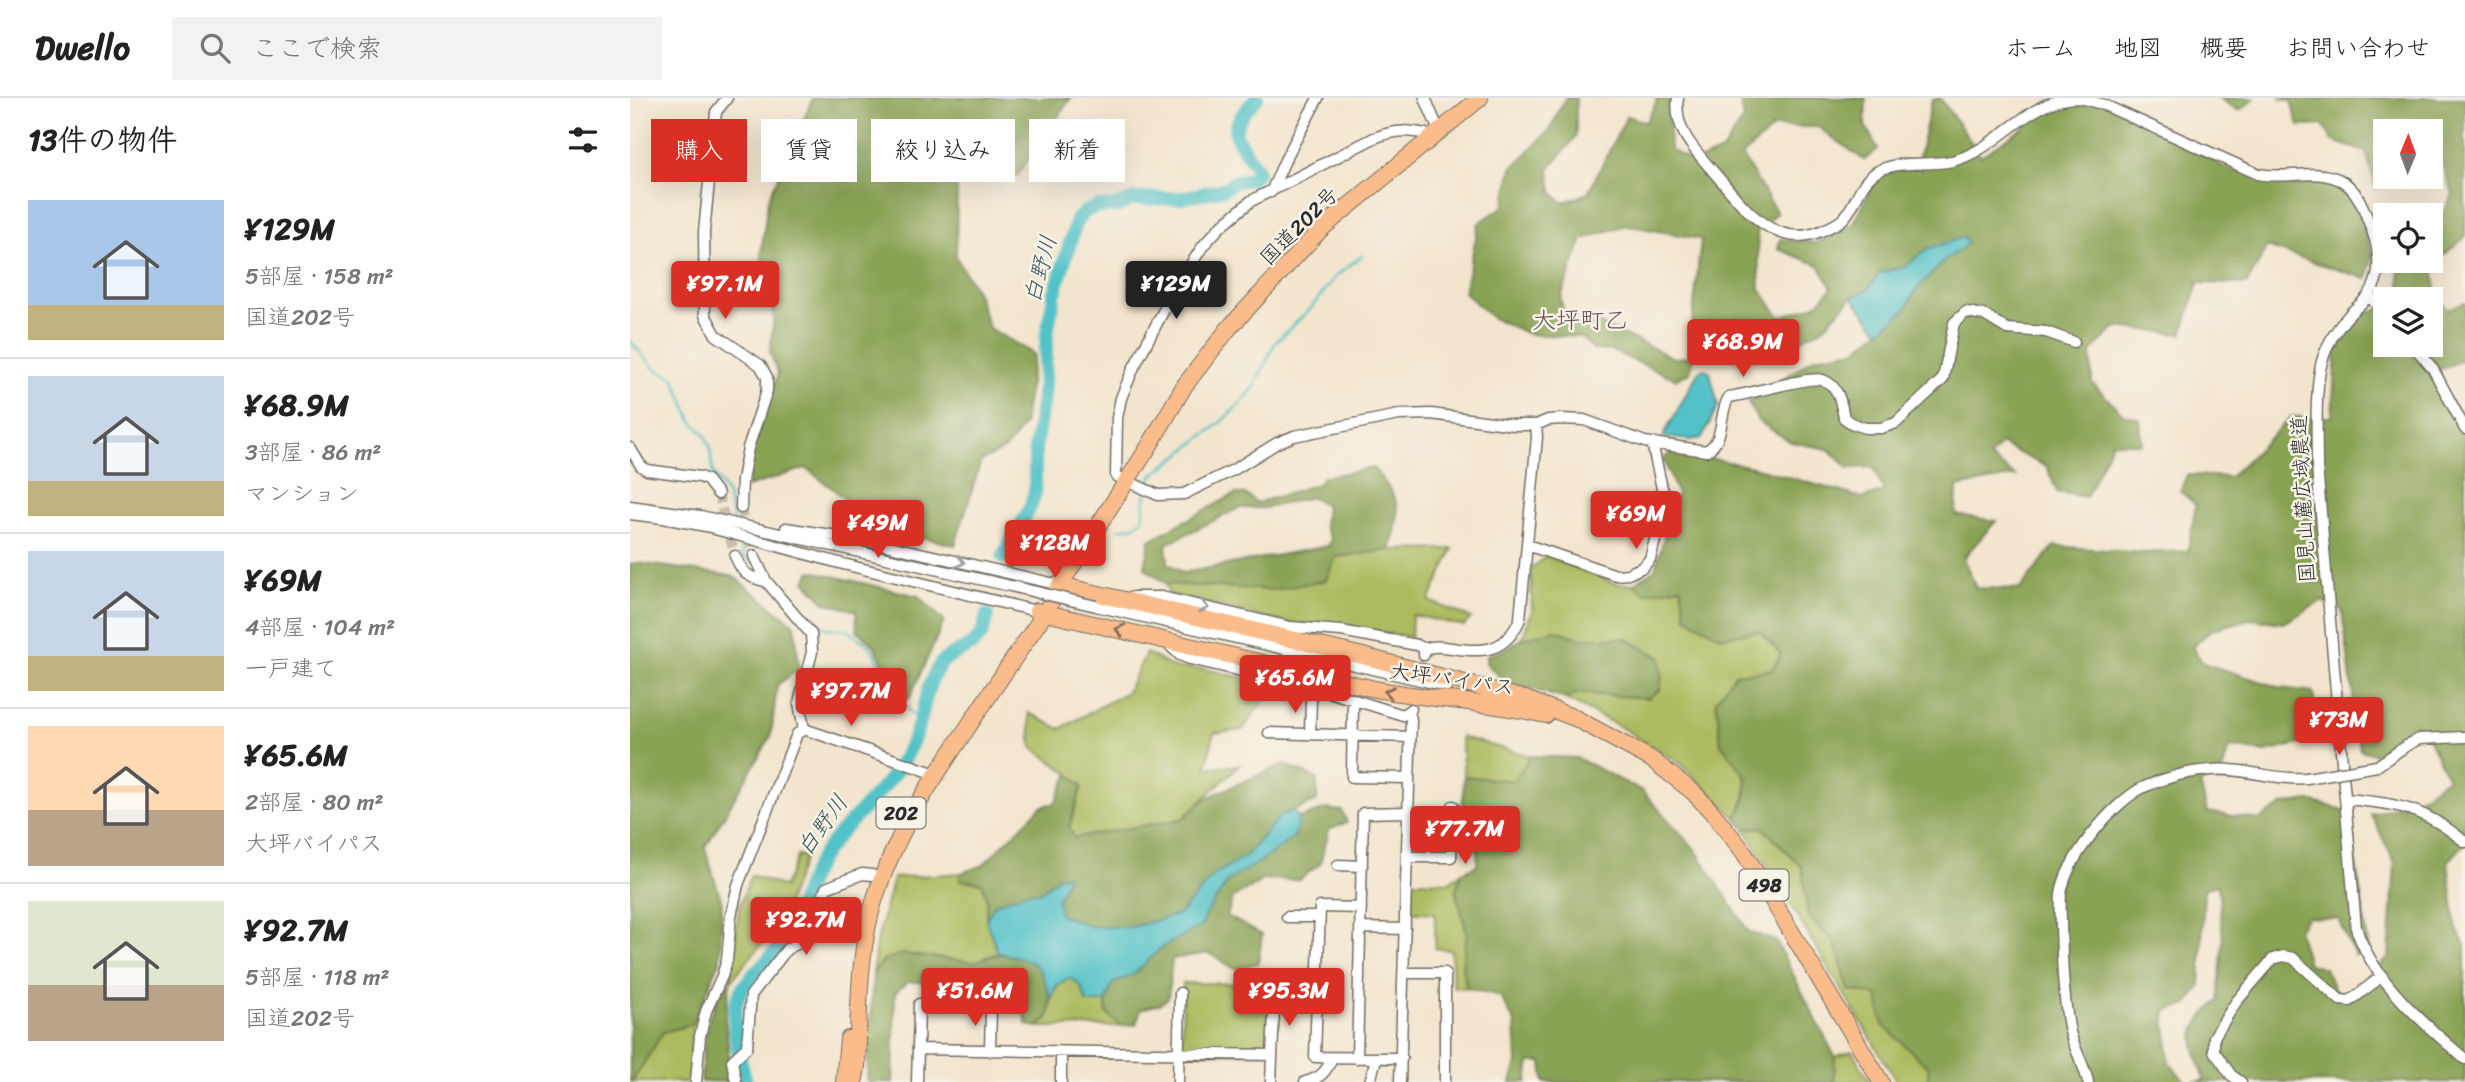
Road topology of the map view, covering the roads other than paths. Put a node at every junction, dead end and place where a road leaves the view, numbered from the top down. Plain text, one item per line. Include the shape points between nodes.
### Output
1 (727, 98) edge
2 (1318, 98) edge
3 (1425, 98) edge
4 (1480, 98) edge
5 (1678, 98) edge
6 (1436, 134) junction
7 (1271, 192) junction
8 (2369, 296) junction
9 (2373, 300) edge
10 (2074, 342) dead end
11 (2423, 357) edge
12 (1536, 425) junction
13 (2465, 429) edge
14 (1652, 443) junction
15 (630, 448) edge
16 (1139, 487) junction
17 (718, 494) tunnel mouth
18 (630, 506) edge
19 (741, 508) tunnel mouth
20 (630, 514) edge
21 (701, 516) junction
22 (715, 529) junction
23 (801, 538) junction
24 (1527, 545) junction
25 (735, 556) tunnel mouth
26 (754, 556) tunnel mouth
27 (766, 581) junction
28 (1060, 585) junction
29 (1112, 598) junction
30 (1041, 612) junction
31 (1163, 640) junction
32 (1311, 697) dead end
33 (1353, 699) junction
34 (804, 729) junction
35 (1600, 730) junction
36 (1269, 733) dead end
37 (1310, 734) junction
38 (1352, 736) junction
39 (1410, 737) junction
40 (2465, 737) edge
41 (1651, 759) junction
42 (924, 770) junction
43 (1409, 778) junction
44 (2345, 799) junction
45 (1453, 806) dead end
46 (1408, 812) junction
47 (2465, 842) edge
48 (1407, 857) junction
49 (1338, 865) dead end
50 (1362, 866) junction
51 (872, 875) junction
52 (1361, 908) junction
53 (1287, 917) dead end
54 (1319, 917) junction
55 (1361, 928) junction
56 (1405, 929) junction
57 (1404, 972) junction
58 (2382, 976) junction
59 (1317, 985) junction
60 (1180, 993) dead end
61 (919, 1004) dead end
62 (992, 1007) dead end
63 (918, 1049) junction
64 (990, 1051) junction
65 (1062, 1053) junction
66 (1179, 1054) junction
67 (1272, 1055) junction
68 (1332, 1058) junction
69 (1357, 1058) junction
70 (1376, 1058) junction
71 (1402, 1058) junction
72 (2465, 1059) edge
73 (696, 1082) edge
74 (736, 1082) edge
75 (844, 1082) edge
76 (854, 1082) edge
77 (917, 1082) edge
78 (1061, 1082) edge
79 (1178, 1082) edge
80 (1271, 1082) edge
81 (1305, 1082) edge
82 (1370, 1082) edge
83 (1400, 1082) edge
84 (1445, 1082) edge
85 (1881, 1082) edge
86 (2088, 1082) edge
87 (2241, 1082) edge

1 - 19 street via 716,112 704,232 705,315 716,335 760,365 767,377 748,448
2 - 7 street
3 - 6 street
4 - 6 highway, 国道202号 / 202
5 - 8 street, 国見山麓広域農道 via 1680,129 1728,188 1762,224 1798,237 1843,219 1864,182 1884,168 1952,161 2045,104 2081,98 2258,174 2328,176 2343,181 2362,205 2377,244 2377,272
6 - 7 street via 1392,131
6 - 16 highway, 国道202号 / 202 via 1321,229 1229,328 1185,386
7 - 16 street via 1233,215 1203,246 1134,367 1117,418 1116,476
8 - 9 street
8 - 44 street, 国見山麓広域農道 via 2336,332 2323,356 2316,426
10 - 14 street via 2046,332 2007,329 1984,315 1966,313 1954,323 1943,379 1896,423 1881,428 1850,423 1833,387 1822,379 1805,380 1729,397 1723,425 1706,451
11 - 13 street
12 - 14 street via 1548,420 1584,420
12 - 16 street via 1431,414 1371,419 1294,436 1184,494 1169,496
12 - 24 street
14 - 24 street via 1665,502 1650,559 1643,567 1616,575
15 - 17 street via 647,470 700,477
16 - 28 highway, 国道202号 / 202
18 - 21 street
20 - 22 street
21 - 23 street
21 -> 28 street via 863,540
22 - 23 street
22 - 30 street
23 - 35 street, bridge via 1523,704
29 -> 24 street via 1162,597 1290,627 1418,645 1424,652 1431,646 1486,650 1514,634 1520,620
25 - 27 street via 741,572
26 - 27 street
27 - 34 street via 811,634 799,703
28 - 29 highway, 大坪バイパス / 498
28 - 30 highway, 国道202号 / 202
29 - 35 highway, 大坪バイパス / 498 via 1514,695
31 -> 30 highway, 大坪バイパス / 498
30 - 42 highway, 国道202号 / 202
31 - 33 street via 1190,659
41 -> 31 highway, 大坪バイパス / 498 via 1600,733 1552,717 1402,695
32 - 37 street
33 - 38 street
33 - 39 street via 1403,715 1410,711
34 - 42 street
34 - 73 street via 797,734 738,885 727,960 700,1036
35 - 41 highway, 大坪バイパス / 498
36 - 37 street
37 - 38 street
38 - 39 street
38 - 43 street via 1352,777
39 - 43 street
40 - 86 street, bridge via 2419,739 2377,766 2307,778 2233,770 2182,775 2139,791 2116,810 2077,854 2061,894 2069,1029
41 - 85 highway, 大坪バイパス / 498 via 1711,811 1743,851
42 - 51 highway, 国道202号 / 202
42 - 76 highway, 国道202号 / 202 via 870,918
43 - 46 street
44 - 47 street via 2407,807 2444,825
44 - 58 street, 国見山麓広域農道 via 2356,928
45 - 48 street via 1451,858
46 - 48 street
46 - 50 street via 1363,813
48 - 56 street
49 - 50 street
50 - 52 street
51 - 74 street via 862,873 826,888 821,903 822,930 787,949 751,995 747,1047 732,1061
51 - 75 highway, 国道202号 / 202 via 852,968
52 - 54 street via 1320,907
52 - 55 street
53 - 54 street
54 - 59 street
55 - 56 street
55 - 69 street
56 - 57 street
57 - 71 street
57 - 84 street via 1445,973
58 - 72 street, 国見山麓広域農道
58 - 87 street via 2350,1001 2340,1000 2293,958 2273,959 2236,1002 2214,1037 2214,1051
59 - 67 street via 1275,985
59 - 68 street via 1315,1057
60 - 66 street
61 - 63 street
62 - 64 street
63 - 64 street
63 - 77 street
64 - 65 street
65 - 66 street
65 - 78 street
66 - 67 street
66 - 79 street
67 - 80 street
68 - 69 street
68 - 81 street via 1327,1071
69 - 70 street
70 - 71 street
70 - 82 street
71 - 83 street

